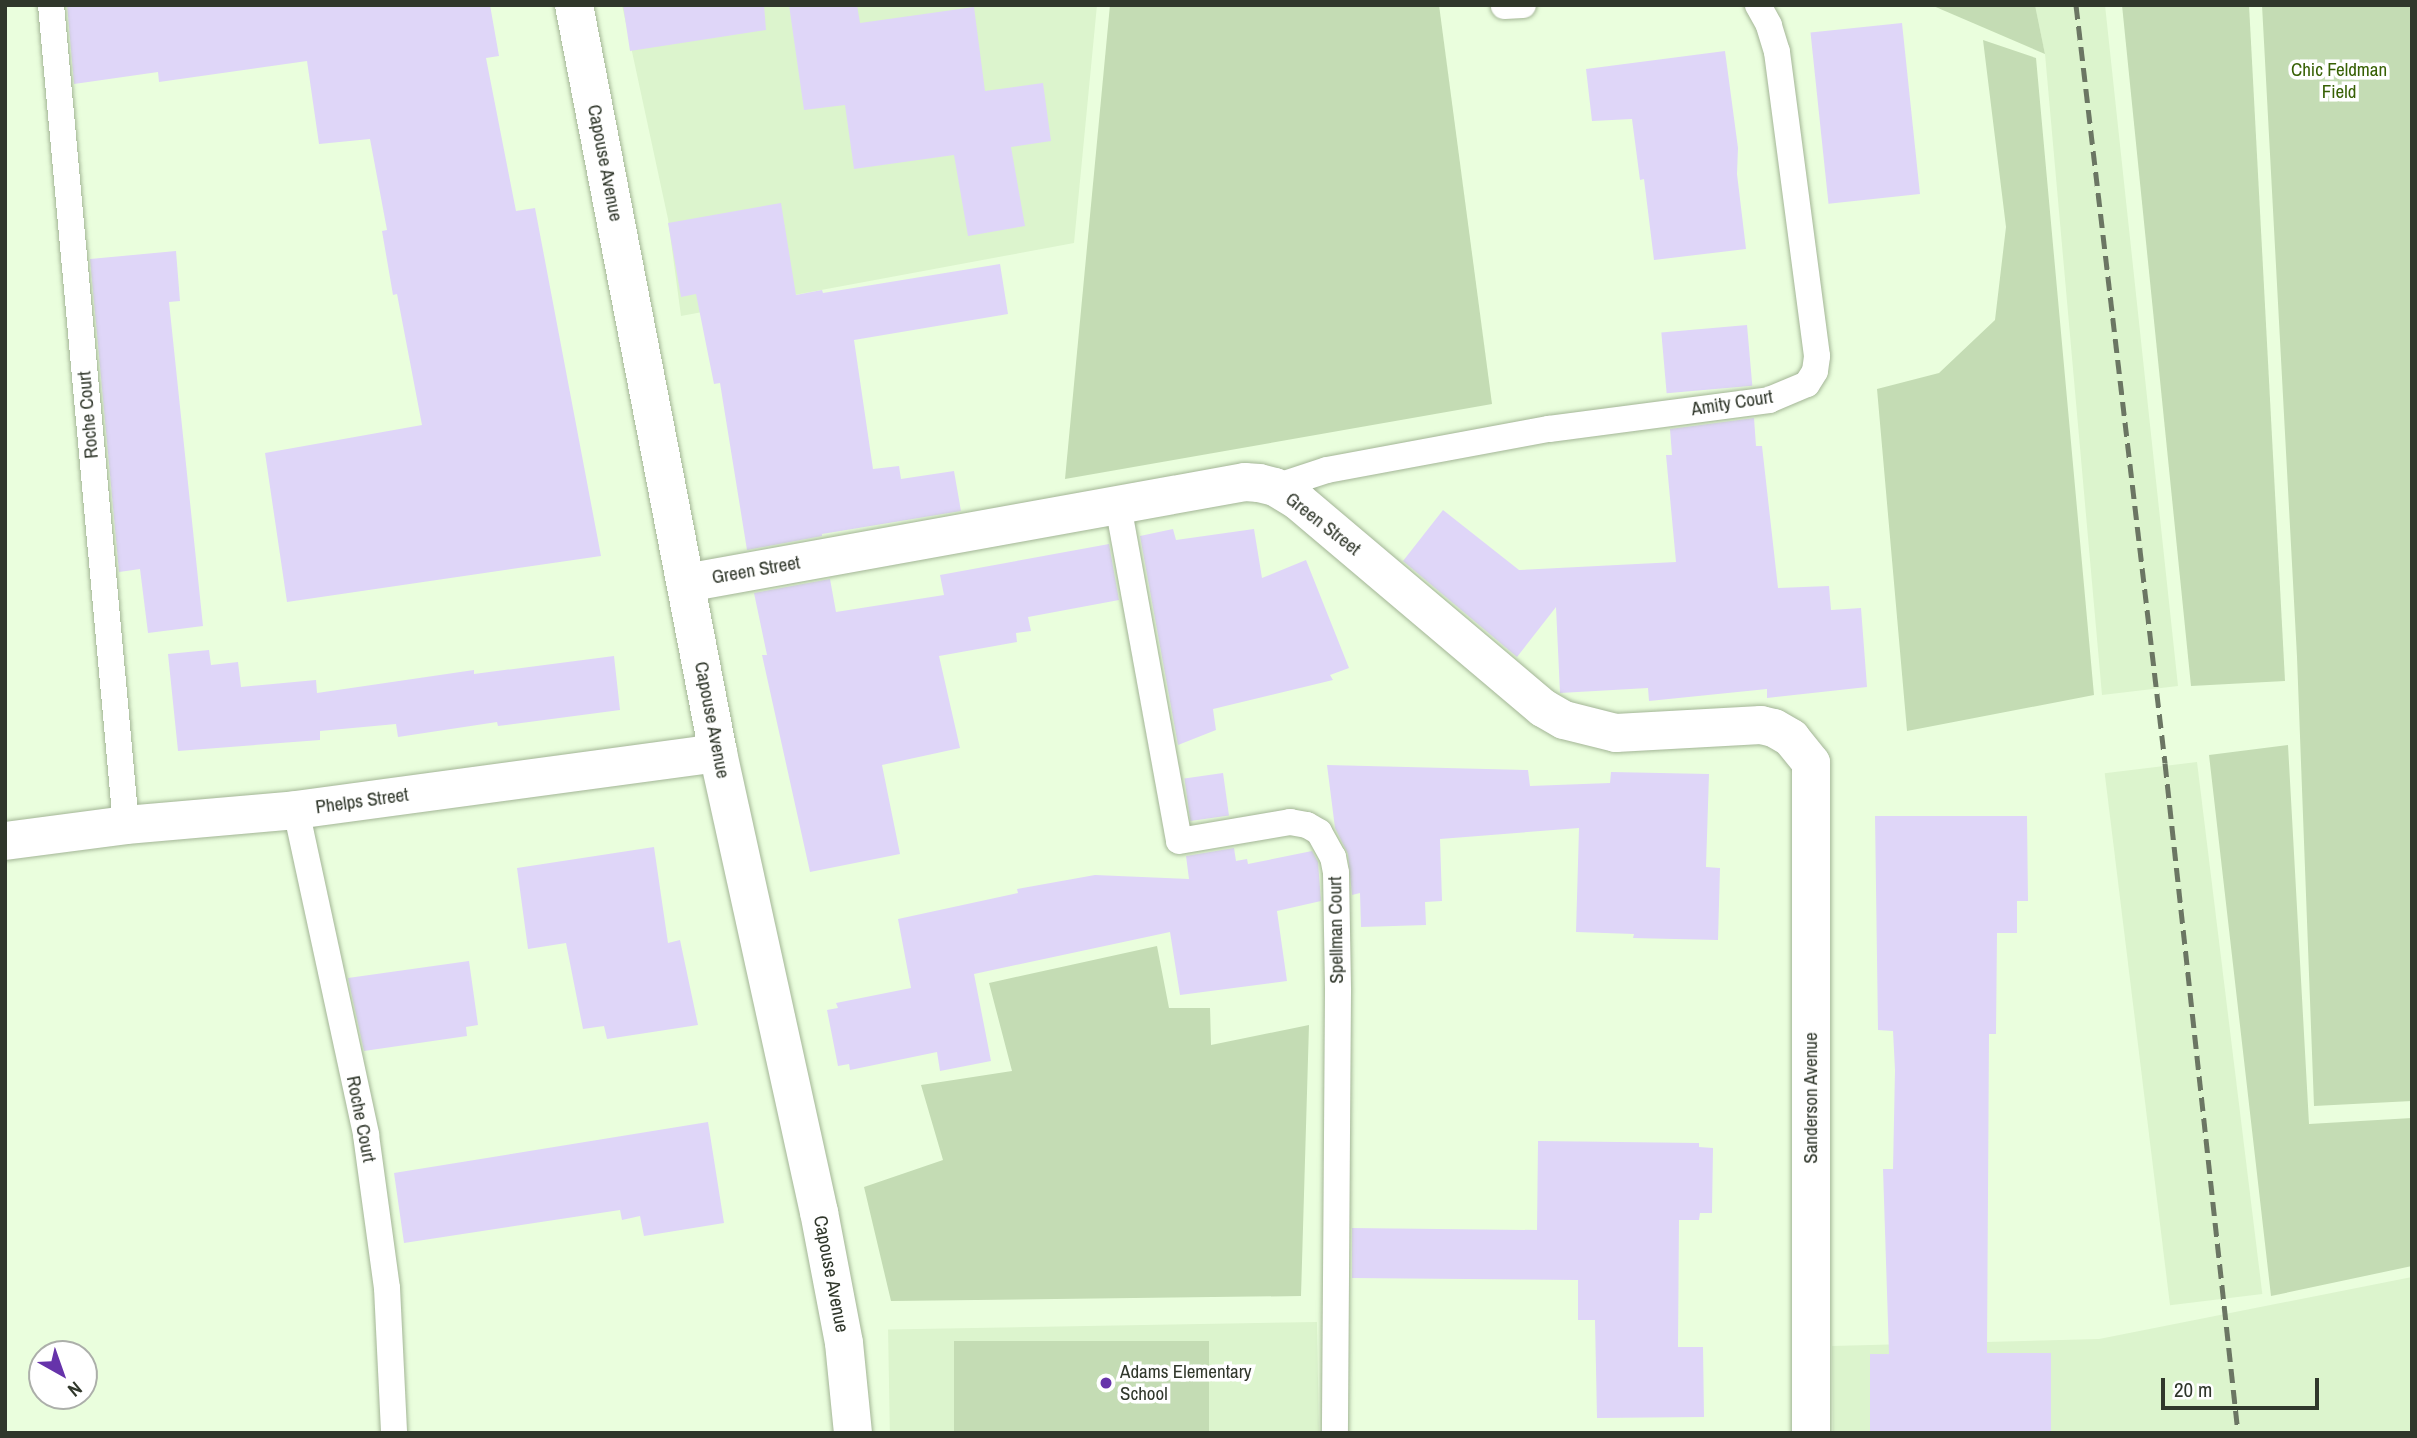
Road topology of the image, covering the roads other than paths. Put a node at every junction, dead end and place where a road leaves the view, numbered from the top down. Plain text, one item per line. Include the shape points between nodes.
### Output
1 (51, 5) edge
2 (574, 5) edge
3 (1758, 5) edge
4 (1275, 487) junction
5 (1118, 505) junction
6 (686, 583) junction
7 (718, 753) junction
8 (1811, 763) joint
9 (296, 810) junction
10 (126, 825) junction
11 (5, 841) edge
12 (394, 1433) edge
13 (853, 1433) edge
14 (1335, 1433) edge
15 (1811, 1433) edge

1 - 10 lane, Roche Court
2 - 6 street, Capouse Avenue
3 - 4 lane, Amity Court via 1777,52 1817,356 1807,384 1769,400 1549,429 1326,470
4 - 5 street, Green Street via 1245,482
4 - 8 street, Green Street via 1298,500 1564,720 1616,733 1774,727 1791,738
5 - 6 street, Green Street
5 - 14 lane, Spellman Court via 1179,841 1290,822 1319,832 1333,857 1338,991
6 - 7 street, Capouse Avenue
7 - 9 street, Phelps Street
7 - 13 street, Capouse Avenue via 819,1212 844,1343
8 - 15 street, Sanderson Avenue
9 - 10 street, Phelps Street
9 - 12 lane, Roche Court via 366,1135 387,1288
10 - 11 street, Phelps Street

